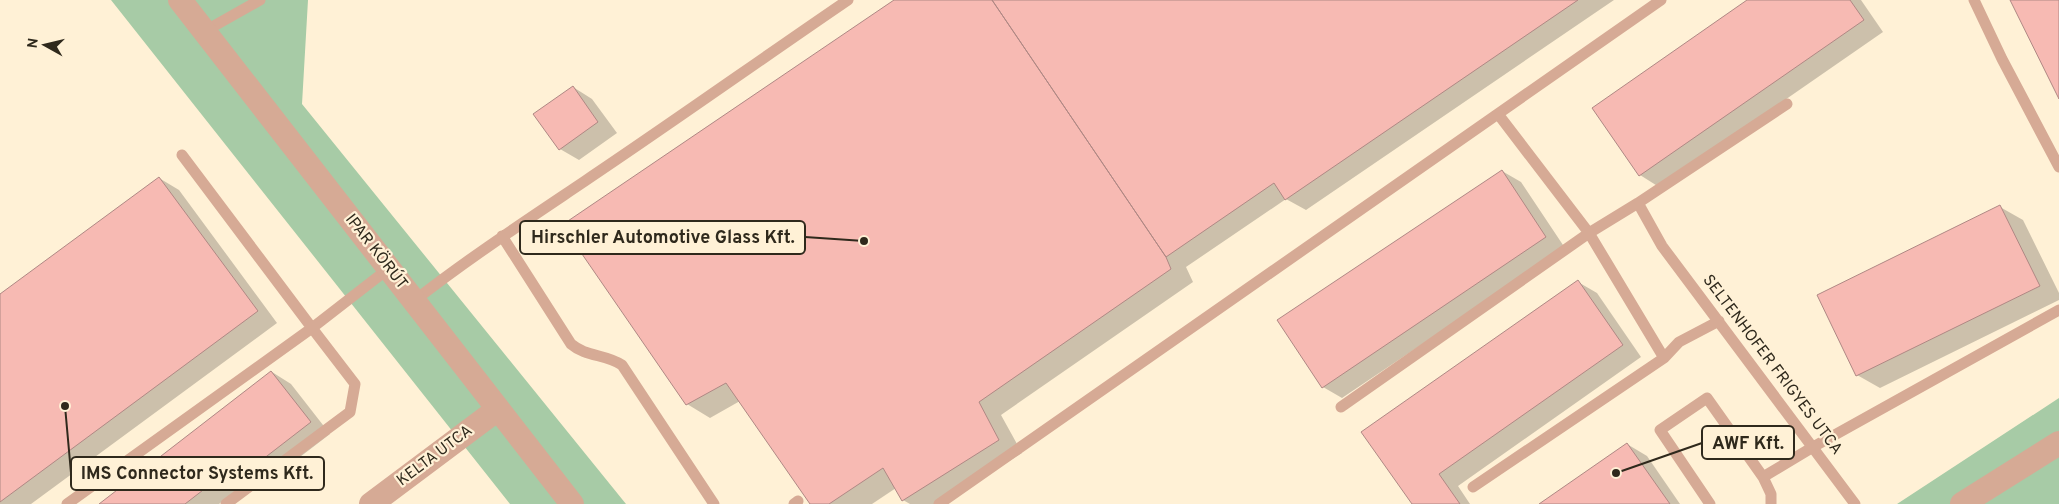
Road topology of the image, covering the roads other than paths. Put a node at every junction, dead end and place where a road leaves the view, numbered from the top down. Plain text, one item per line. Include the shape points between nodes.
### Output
1 (180, 0) edge
2 (260, 0) edge
3 (848, 0) edge
4 (1661, 0) edge
5 (1974, 0) edge
6 (206, 31) junction
7 (1787, 104) dead end
8 (1498, 114) junction
9 (182, 155) dead end
10 (2059, 167) edge
11 (1638, 203) junction
12 (1589, 233) junction
13 (502, 236) junction
14 (388, 269) junction
15 (414, 302) junction
16 (2059, 310) edge
17 (1719, 321) junction
18 (312, 328) junction
19 (1664, 358) junction
20 (1342, 407) dead end
21 (498, 409) junction
22 (2059, 443) edge
23 (1813, 447) junction
24 (1763, 477) junction
25 (1474, 487) dead end
26 (67, 504) edge
27 (226, 504) edge
28 (371, 504) edge
29 (572, 504) edge
30 (714, 504) edge
31 (939, 504) edge
32 (1710, 504) edge
33 (1771, 504) edge
34 (1855, 504) edge
35 (1962, 504) edge

1 - 6 street, IPAR KÖRÚT
2 - 6 lane
3 - 13 lane
4 - 8 lane
5 - 10 lane
6 - 14 street, IPAR KÖRÚT
7 - 11 lane
8 - 12 lane
8 - 31 lane
9 - 18 lane
11 - 12 lane
11 - 17 lane, SELTENHOFER FRIGYES UTCA via 1662,246
12 - 19 lane
12 - 20 lane
13 - 15 lane
13 - 30 lane via 571,344 586,354 606,356 622,365
14 - 15 street, IPAR KÖRÚT
14 - 18 lane
15 - 21 street, IPAR KÖRÚT
16 - 23 lane
17 - 19 lane via 1679,342
17 - 23 lane, SELTENHOFER FRIGYES UTCA
18 - 26 lane
18 - 27 lane via 355,384 350,412
19 - 25 lane
21 - 28 street, KELTA UTCA
21 - 29 street, IPAR KÖRÚT
22 - 35 street
23 - 24 lane
23 - 34 lane, SELTENHOFER FRIGYES UTCA
24 - 32 lane via 1707,398 1660,430
24 - 33 lane via 1772,494

